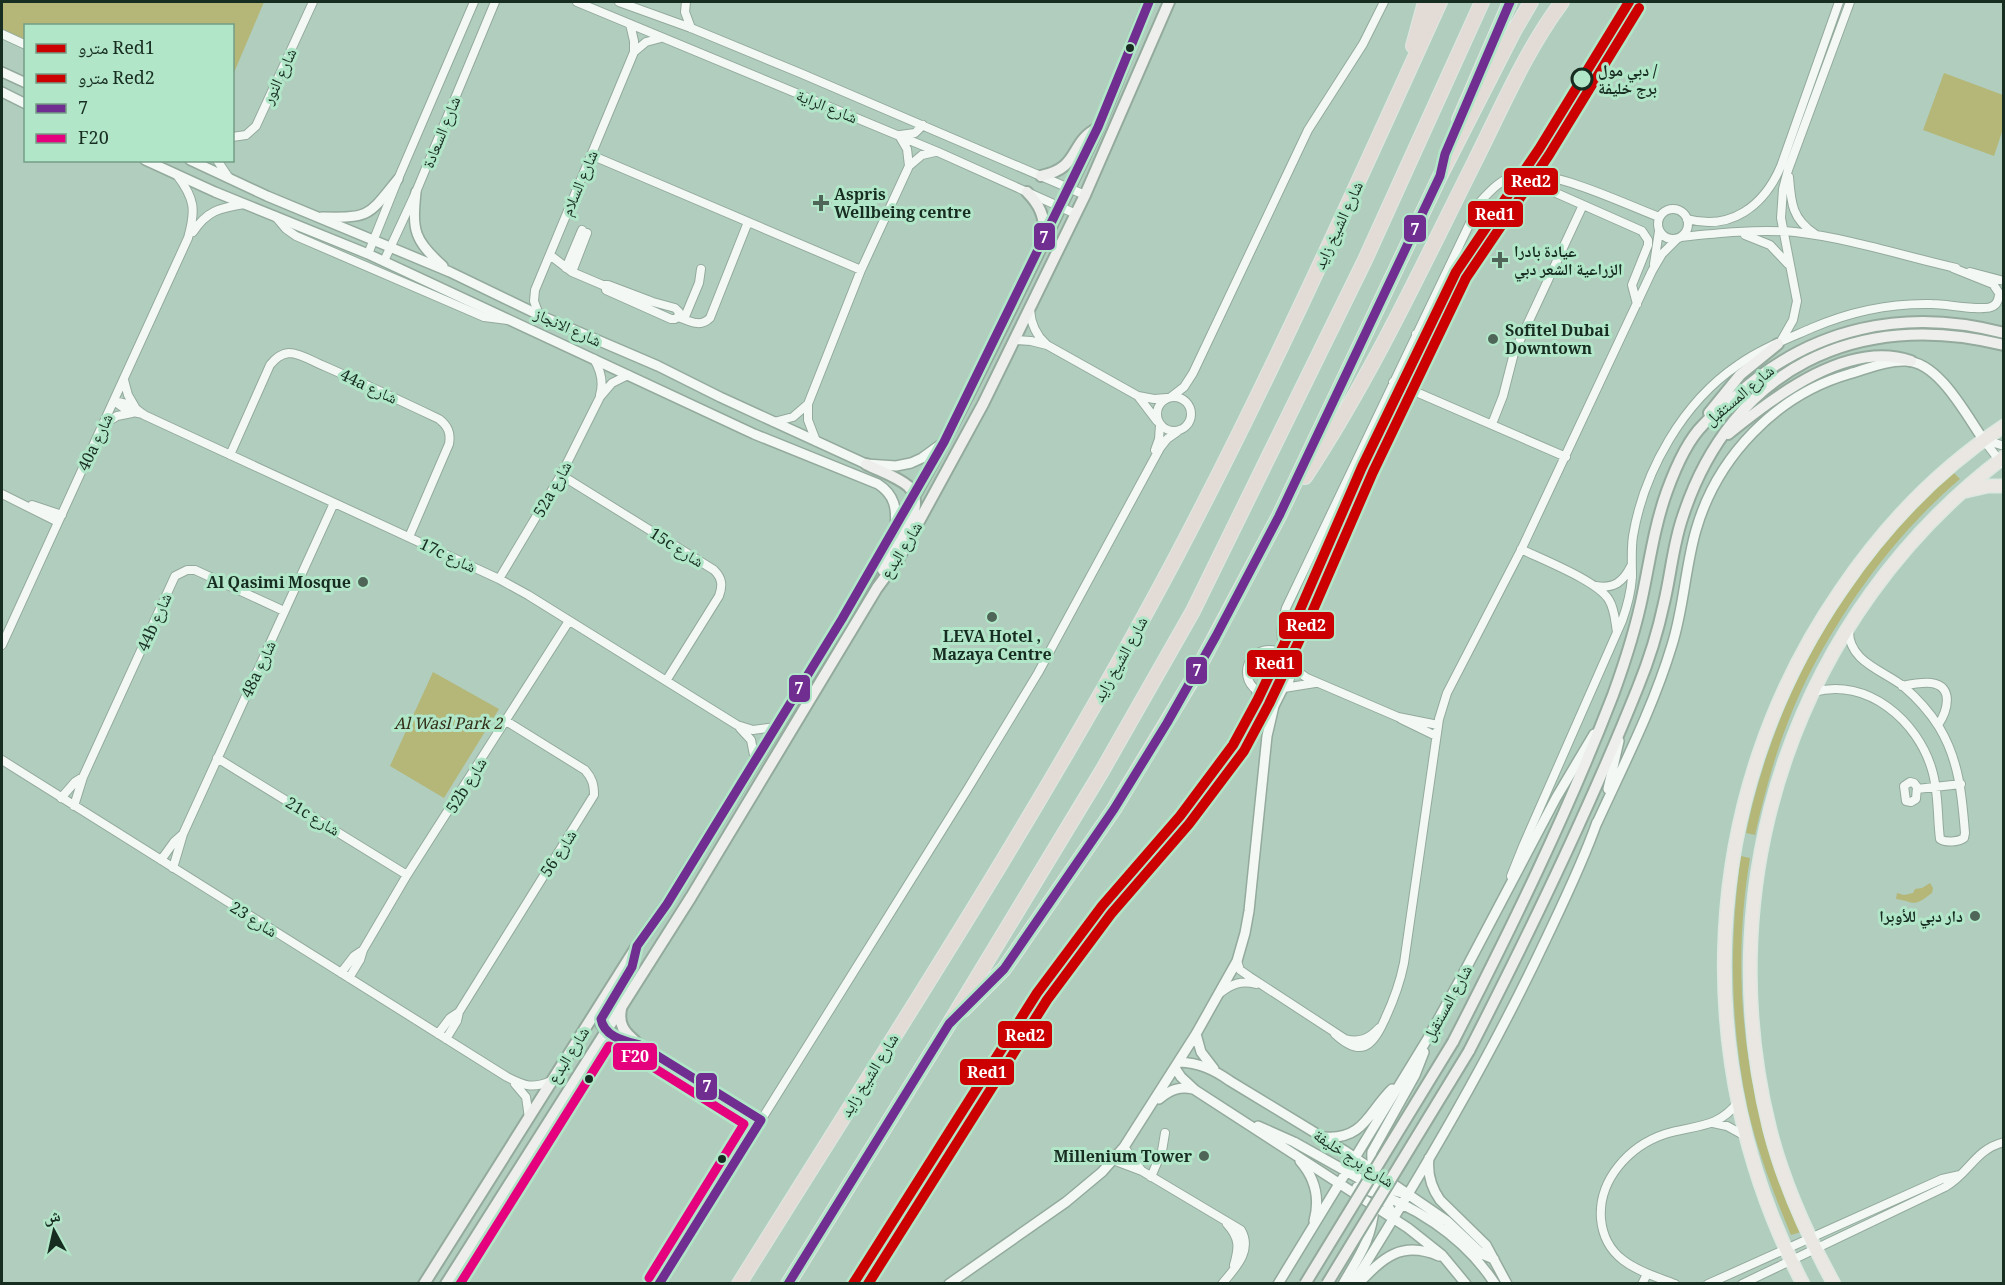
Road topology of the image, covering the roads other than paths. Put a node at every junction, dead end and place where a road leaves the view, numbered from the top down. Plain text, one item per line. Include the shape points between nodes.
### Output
1 (314, 2) edge
2 (474, 2) edge
3 (495, 2) edge
4 (577, 2) edge
5 (619, 2) edge
6 (647, 2) edge
7 (686, 2) edge
8 (1149, 2) edge
9 (1168, 2) edge
10 (1384, 2) edge
11 (1425, 2) edge
12 (1440, 2) edge
13 (1482, 2) edge
14 (1510, 2) edge
15 (1532, 2) edge
16 (1562, 2) edge
17 (1839, 2) edge
18 (1850, 2) edge
19 (638, 8) junction
20 (630, 24) junction
21 (691, 28) junction
22 (1840, 28) junction
23 (2, 34) edge
24 (1827, 36) junction
25 (661, 38) junction
26 (24, 44) edge
27 (634, 52) junction
28 (2, 72) edge
29 (1404, 80) junction
30 (24, 82) edge
31 (2, 92) edge
32 (24, 103) edge
33 (923, 125) junction
34 (1098, 127) junction
35 (898, 135) junction
36 (234, 137) edge
37 (938, 152) junction
38 (591, 155) junction
39 (149, 162) edge
40 (194, 162) edge
41 (218, 162) edge
42 (909, 166) junction
43 (1788, 170) junction
44 (177, 175) junction
45 (1440, 176) junction
46 (1041, 177) junction
47 (230, 179) junction
48 (398, 179) junction
49 (1069, 188) junction
50 (416, 192) junction
51 (1027, 192) junction
52 (1084, 195) junction
53 (244, 204) junction
54 (1583, 205) junction
55 (1060, 207) junction
56 (1076, 214) junction
57 (274, 215) junction
58 (317, 217) junction
59 (1659, 217) junction
60 (1687, 219) junction
61 (748, 222) junction
62 (584, 231) dead end
63 (1659, 231) junction
64 (1783, 232) junction
65 (1732, 233) junction
66 (1819, 236) junction
67 (188, 238) junction
68 (1045, 238) junction
69 (1679, 238) junction
70 (373, 241) junction
71 (389, 247) junction
72 (368, 254) junction
73 (550, 255) junction
74 (384, 261) junction
75 (1790, 267) junction
76 (1953, 267) junction
77 (701, 269) dead end
78 (569, 270) junction
79 (861, 270) junction
80 (1652, 271) junction
81 (450, 272) junction
82 (2004, 272) edge
83 (1990, 276) junction
84 (2004, 281) edge
85 (1637, 304) junction
86 (1030, 309) junction
87 (539, 315) junction
88 (681, 318) junction
89 (510, 320) junction
90 (2004, 333) edge
91 (1416, 334) junction
92 (1014, 340) junction
93 (1778, 344) junction
94 (1047, 345) junction
95 (2004, 345) edge
96 (594, 359) junction
97 (1911, 361) junction
98 (628, 375) junction
99 (124, 380) junction
100 (1393, 382) junction
101 (1138, 396) junction
102 (600, 397) junction
103 (1169, 398) junction
104 (114, 401) junction
105 (808, 404) junction
106 (135, 411) junction
107 (774, 422) junction
108 (1159, 423) junction
109 (103, 424) junction
110 (1492, 424) junction
111 (1701, 426) junction
112 (2004, 426) edge
113 (1177, 432) junction
114 (1983, 439) junction
115 (1720, 440) junction
116 (816, 441) junction
117 (944, 442) junction
118 (2004, 446) edge
119 (230, 455) junction
120 (1566, 457) junction
121 (2002, 461) edge
122 (1152, 463) junction
123 (866, 464) junction
124 (561, 476) junction
125 (2004, 486) edge
126 (1962, 492) junction
127 (2, 494) edge
128 (914, 494) junction
129 (334, 503) junction
130 (1278, 516) junction
131 (60, 519) junction
132 (895, 529) junction
133 (408, 537) junction
134 (1521, 549) junction
135 (1631, 565) junction
136 (499, 579) junction
137 (1595, 586) junction
138 (877, 588) junction
139 (284, 611) junction
140 (569, 621) junction
141 (1849, 625) junction
142 (1617, 632) junction
143 (2, 645) edge
144 (1286, 658) junction
145 (1290, 666) junction
146 (666, 681) junction
147 (1320, 683) junction
148 (1902, 686) junction
149 (1283, 689) junction
150 (1257, 692) junction
151 (1813, 693) junction
152 (1604, 716) junction
153 (1398, 717) junction
154 (506, 721) junction
155 (1622, 724) junction
156 (737, 725) junction
157 (1438, 725) junction
158 (1938, 725) junction
159 (776, 727) junction
160 (1267, 736) junction
161 (1436, 736) junction
162 (217, 758) junction
163 (2, 760) edge
164 (755, 760) junction
165 (82, 777) junction
166 (1960, 784) junction
167 (1936, 787) junction
168 (1917, 789) dead end
169 (61, 798) junction
170 (74, 806) junction
171 (1596, 825) junction
172 (183, 834) junction
173 (161, 860) junction
174 (173, 868) junction
175 (408, 875) junction
176 (1504, 897) junction
177 (637, 946) junction
178 (363, 950) junction
179 (1237, 961) junction
180 (341, 973) junction
181 (349, 978) junction
182 (1260, 985) junction
183 (1219, 994) junction
184 (622, 1005) junction
185 (459, 1012) junction
186 (950, 1024) junction
187 (605, 1030) junction
188 (438, 1034) junction
189 (1196, 1034) junction
190 (1428, 1038) junction
191 (446, 1039) junction
192 (640, 1045) junction
193 (1177, 1065) junction
194 (1215, 1071) junction
195 (507, 1077) junction
196 (552, 1081) junction
197 (1402, 1082) junction
198 (1195, 1090) junction
199 (1738, 1102) junction
200 (1153, 1104) junction
201 (528, 1118) junction
202 (1238, 1118) junction
203 (761, 1120) junction
204 (1713, 1123) junction
205 (1165, 1133) dead end
206 (1322, 1137) junction
207 (1747, 1137) junction
208 (2004, 1142) edge
209 (1124, 1147) junction
210 (1290, 1152) junction
211 (1430, 1156) junction
212 (1355, 1158) junction
213 (1113, 1160) junction
214 (1142, 1171) junction
215 (1347, 1171) junction
216 (1374, 1171) junction
217 (1962, 1175) junction
218 (1151, 1177) junction
219 (1340, 1183) junction
220 (1377, 1190) junction
221 (1408, 1193) junction
222 (1402, 1204) junction
223 (1374, 1205) junction
224 (1394, 1218) junction
225 (1310, 1233) junction
226 (1809, 1238) junction
227 (1785, 1248) junction
228 (1816, 1250) junction
229 (1494, 1259) junction
230 (1791, 1261) junction
231 (1451, 1266) junction
232 (1647, 1274) junction
233 (1671, 1283) edge
234 (424, 1284) edge
235 (446, 1284) edge
236 (659, 1284) edge
237 (739, 1284) edge
238 (788, 1284) edge
239 (950, 1284) edge
240 (1222, 1284) edge
241 (1278, 1284) edge
242 (1305, 1284) edge
243 (1327, 1284) edge
244 (1343, 1284) edge
245 (1353, 1284) edge
246 (1358, 1284) edge
247 (1466, 1284) edge
248 (1495, 1284) edge
249 (1507, 1284) edge
250 (1642, 1284) edge
251 (1708, 1284) edge
252 (1742, 1284) edge
253 (1803, 1284) edge
254 (1834, 1284) edge

1 - 36 street, شارع النور via 256,126 246,135
2 - 48 street, شارع السعادة
3 - 50 street, شارع السعادة
4 - 20 street, شارع الراية
5 - 19 street, شارع الراية
6 - 19 street
7 - 21 street
8 - 34 main road, شارع البدع
9 - 52 main road, شارع البدع
10 - 103 street via 1363,44 1308,130 1193,374
11 - 29 highway
12 - 29 highway, شارع الشيخ زايد
13 - 186 highway via 1365,260 1204,591
14 - 45 highway via 1445,154
15 - 45 highway
16 - 130 highway via 1520,71 1375,357 1322,450
17 - 24 street
18 - 22 street
19 - 21 street, شارع الراية
20 - 25 street, شارع الراية
20 - 27 street
21 - 33 street, شارع الراية
22 - 24 street
22 - 43 street
23 - 26 street
24 - 60 street via 1781,166 1769,188 1751,207 1729,220 1703,223
25 - 27 street via 646,42
25 - 35 street, شارع الراية
27 - 38 street, شارع السلام
28 - 30 street
29 - 237 highway, شارع الشيخ زايد via 1218,475 1138,627 988,884
31 - 32 street
33 - 35 street via 915,133
33 - 46 street, شارع الراية
34 - 46 main road via 1086,134 1067,165
34 - 49 main road, شارع البدع
35 - 37 street, شارع الراية
35 - 42 street via 907,149
37 - 42 street via 922,155
37 - 51 street, شارع الراية
38 - 61 street
38 - 73 street, شارع السلام
39 - 44 street, شارع الانجاز
40 - 47 street, شارع الانجاز
41 - 47 street
42 - 79 street
43 - 64 street via 1782,198
43 - 66 street via 1791,201 1797,216
44 - 53 street, شارع الانجاز
44 - 67 street, 40a شارع via 193,205
45 - 130 highway
46 - 49 street, شارع الراية
47 - 58 street, شارع الانجاز
48 - 58 street via 380,202 364,214 350,218
48 - 70 street, شارع السعادة
49 - 52 street, شارع الراية
49 - 55 main road, شارع البدع
50 - 71 street, شارع السعادة
50 - 81 street via 414,221 419,240
51 - 55 street, شارع الراية
51 - 68 main road via 1043,214
52 - 56 main road, شارع البدع
53 - 57 street, شارع الانجاز
53 - 67 street, 40a شارع via 213,211
54 - 85 street via 1645,235 1648,249 1632,285
54 - 91 street via 1532,183 1520,186 1497,210 1431,324
54 - 110 street via 1514,353
55 - 56 street, شارع الراية
55 - 68 main road, شارع البدع
56 - 86 main road, شارع البدع
57 - 72 street, شارع الانجاز
57 - 89 street, شارع الانجاز via 296,236 483,317
58 - 70 street, شارع الانجاز
59 - 60 street via 1666,210 1676,209
59 - 63 street
59 - 91 street via 1544,174 1524,174 1505,180 1480,202
60 - 69 street via 1688,226
61 - 79 street
61 - 88 street via 710,318 697,324
62 - 78 street
63 - 69 street via 1666,238
63 - 80 street
64 - 65 street
64 - 66 street
64 - 75 street
65 - 69 street
65 - 75 street via 1752,236 1770,245
66 - 76 street
67 - 99 street, 40a شارع
68 - 117 main road, شارع البدع
69 - 80 street via 1662,254
70 - 71 street, شارع الانجاز
70 - 72 street, شارع السعادة
71 - 74 street, شارع السعادة
71 - 81 street, شارع الانجاز
72 - 74 street, شارع الانجاز
73 - 78 street
73 - 87 street, شارع السلام via 534,296
74 - 89 street, شارع الانجاز
75 - 93 street via 1796,310
76 - 83 street
76 - 93 street via 1993,284 1999,293 1997,303 1983,309 1929,304 1875,309 1831,321
77 - 88 street via 699,283
78 - 88 street via 671,319
79 - 105 street
80 - 85 street
81 - 87 street, شارع الانجاز
82 - 83 street
83 - 84 street
85 - 120 street
86 - 92 main road, شارع البدع
86 - 94 street via 1036,332
87 - 107 street, شارع الانجاز
89 - 96 street, شارع الانجاز
90 - 111 main road, شارع المستقبل via 1929,321 1885,324 1841,334 1780,362 1743,388
91 - 100 street
92 - 94 street
92 - 138 main road, شارع البدع via 946,474 899,558
93 - 111 main road via 1729,387
93 - 135 street via 1719,379 1678,427 1644,496 1633,537
94 - 101 street
95 - 115 main road, شارع المستقبل via 1960,335 1918,333 1876,338 1835,349 1796,367 1760,392
96 - 98 street, شارع الانجاز
96 - 102 street, 52a شارع via 602,381
97 - 114 street via 1928,368 1944,383
97 - 115 main road via 1873,357 1838,365 1780,394
97 - 171 street via 1877,365 1805,392 1766,419 1726,465 1696,528 1680,619 1661,680
98 - 102 street, 52a شارع via 612,383
98 - 132 street, شارع الانجاز via 754,434 878,484 896,505
99 - 104 street, 40a شارع
99 - 106 street, 17c شارع
100 - 110 street
100 - 144 street via 1286,608 1280,632
101 - 103 street
101 - 108 street
102 - 124 street, 52a شارع
103 - 108 street via 1158,408
103 - 113 street via 1184,400 1191,412 1188,425
104 - 106 street, 17c شارع via 126,403
104 - 109 street, 40a شارع
105 - 107 street via 792,417
105 - 116 street
106 - 109 street
106 - 119 street, 17c شارع
107 - 116 street, شارع الانجاز
108 - 113 street
108 - 122 street
109 - 131 street, 40a شارع
110 - 120 street
111 - 152 main road, شارع المستقبل via 1667,492 1637,619
112 - 114 main road
113 - 122 street via 1164,442
114 - 118 street
114 - 121 street
114 - 199 main road via 1915,499 1851,575 1799,659 1770,723 1738,826 1725,917 1725,1004
115 - 155 main road, شارع المستقبل via 1683,514 1653,643
116 - 123 street, شارع الانجاز
117 - 123 street, شارع الانجاز via 911,463
117 - 128 main road, شارع البدع
119 - 129 street, 17c شارع
119 - 133 street, 44a شارع via 270,365 290,353 439,419 450,432 449,444
120 - 134 street
121 - 126 main road
122 - 203 street via 1032,682
123 - 128 main road via 902,482
124 - 136 street, 52a شارع
124 - 146 street, 15c شارع via 719,575 719,596
125 - 126 main road
126 - 141 main road via 1898,557
127 - 131 street
128 - 132 main road, شارع البدع
128 - 138 main road via 914,516
129 - 133 street, 17c شارع
129 - 139 street, 48a شارع
130 - 186 highway via 1192,680 1114,809 1004,969
131 - 143 street, 40a شارع
132 - 159 main road, شارع البدع
133 - 136 street, 17c شارع
134 - 137 street
134 - 157 street via 1452,681
135 - 137 street via 1619,583
135 - 142 street via 1628,602
136 - 140 street, 17c شارع
137 - 142 street via 1612,606
138 - 184 main road, شارع البدع
139 - 162 street, 48a شارع
139 - 165 street, 44b شارع via 195,570 175,576
140 - 146 street, 17c شارع
140 - 154 street, 52b شارع
141 - 148 street via 1856,654
141 - 151 main road
142 - 176 street
144 - 145 street
144 - 150 street via 1265,650 1251,658 1246,672
145 - 147 street
145 - 149 street via 1289,682
146 - 156 street, 17c شارع
147 - 149 street
147 - 153 street
148 - 158 street
148 - 158 street via 1929,682 1943,689 1947,707
149 - 150 street via 1270,695
149 - 160 street via 1271,714
150 - 160 street via 1266,718
151 - 167 street via 1830,689 1857,692 1895,713 1922,747
151 - 226 main road via 1786,756 1766,825 1757,873 1751,951 1754,1028 1764,1104 1778,1156
152 - 176 street, شارع المستقبل
152 - 242 main road, شارع المستقبل, bridge via 1523,902 1453,1042
153 - 157 street
153 - 161 street
154 - 175 street, 52b شارع
154 - 185 street, شارع 56 via 585,770 594,785 594,795
155 - 171 street, شارع المستقبل via 1612,775
155 - 243 main road, شارع المستقبل, bridge via 1536,919 1469,1051
156 - 159 street, 17c شارع via 753,730
156 - 164 street, 17c شارع via 751,740
157 - 161 street
158 - 166 street via 1951,751
159 - 164 main road, شارع البدع
160 - 179 street via 1249,911
161 - 182 street via 1404,963 1384,1022 1364,1040 1351,1041
162 - 172 street, 48a شارع
162 - 175 street, 21c شارع
163 - 169 street, شارع 23
164 - 177 main road, شارع البدع
165 - 169 street, 44b شارع
165 - 170 street, 44b شارع
166 - 167 street
166 - 167 street via 1965,833 1959,840 1940,838
167 - 168 street
169 - 170 street, شارع 23
170 - 173 street, شارع 23
171 - 211 street, شارع المستقبل via 1503,1028
172 - 173 street, 48a شارع
172 - 174 street, 48a شارع
173 - 174 street, شارع 23
174 - 180 street, شارع 23
175 - 178 street, 52b شارع
176 - 190 street, شارع المستقبل
177 - 187 main road via 632,968 601,1018
177 - 196 main road, شارع البدع
178 - 180 street, 52b شارع
178 - 181 street, 52b شارع
179 - 182 street via 1244,973
179 - 183 street
180 - 181 street, شارع 23
181 - 188 street, شارع 23
182 - 183 street via 1235,983
183 - 189 street
184 - 187 main road, شارع البدع
184 - 192 main road via 623,1030
185 - 188 street, شارع 56
185 - 191 street, شارع 56
186 - 238 highway
187 - 192 main road
187 - 235 main road, شارع البدع
188 - 191 street, شارع 23
189 - 193 street
189 - 194 street via 1201,1052
190 - 197 street, شارع المستقبل
190 - 216 street via 1415,1075 1372,1152
191 - 195 street, شارع 23
192 - 203 street
193 - 194 street, شارع برج خليفة via 1197,1064
193 - 198 street, شارع برج خليفة via 1181,1077
193 - 200 street
194 - 206 street, شارع برج خليفة
195 - 196 street, شارع 23 via 528,1086
195 - 201 street, شارع 23 via 526,1097
196 - 201 main road, شارع البدع
197 - 206 street via 1354,1131
197 - 212 street, شارع المستقبل
198 - 200 street via 1171,1090
198 - 202 street, شارع برج خليفة
199 - 204 street
199 - 207 main road
200 - 209 street
201 - 234 main road, شارع البدع
202 - 210 street, شارع برج خليفة
202 - 215 street via 1277,1133
203 - 236 street
204 - 207 street
204 - 232 street via 1649,1141 1627,1156 1606,1187 1601,1222 1607,1241 1623,1262
205 - 218 street
206 - 212 street, شارع برج خليفة
207 - 227 main road
208 - 217 street via 1983,1150
209 - 213 street
209 - 214 street
210 - 219 street, شارع برج خليفة
210 - 225 street via 1306,1168 1316,1191 1316,1216
211 - 221 street, شارع المستقبل
211 - 229 street via 1429,1178 1435,1193 1486,1245
212 - 215 street, شارع المستقبل
212 - 216 street, شارع برج خليفة
212 - 220 street
213 - 214 street
213 - 239 street via 1079,1192
214 - 218 street
215 - 219 street, شارع المستقبل
215 - 220 street
216 - 220 street
216 - 221 street, شارع برج خليفة
217 - 226 street via 1942,1179
217 - 228 street
218 - 240 street via 1221,1218 1233,1230 1238,1251
219 - 220 street
219 - 223 street, شارع برج خليفة
219 - 225 street, شارع المستقبل
220 - 221 street
220 - 222 street
220 - 223 street
220 - 224 street
221 - 222 street, شارع المستقبل
221 - 229 street, شارع برج خليفة via 1448,1221 1482,1254
222 - 224 street, شارع المستقبل
222 - 248 street via 1463,1246
223 - 224 street, شارع برج خليفة
223 - 244 street via 1367,1242
224 - 231 street, شارع برج خليفة
224 - 245 street, شارع المستقبل
225 - 241 street, شارع المستقبل
226 - 227 street
226 - 228 main road
227 - 230 main road
227 - 251 street
228 - 230 street
228 - 254 main road
229 - 249 street, شارع برج خليفة
230 - 252 street
230 - 253 main road
231 - 246 street via 1430,1253 1398,1252 1379,1262
231 - 247 street, شارع برج خليفة
232 - 233 street
232 - 250 street

